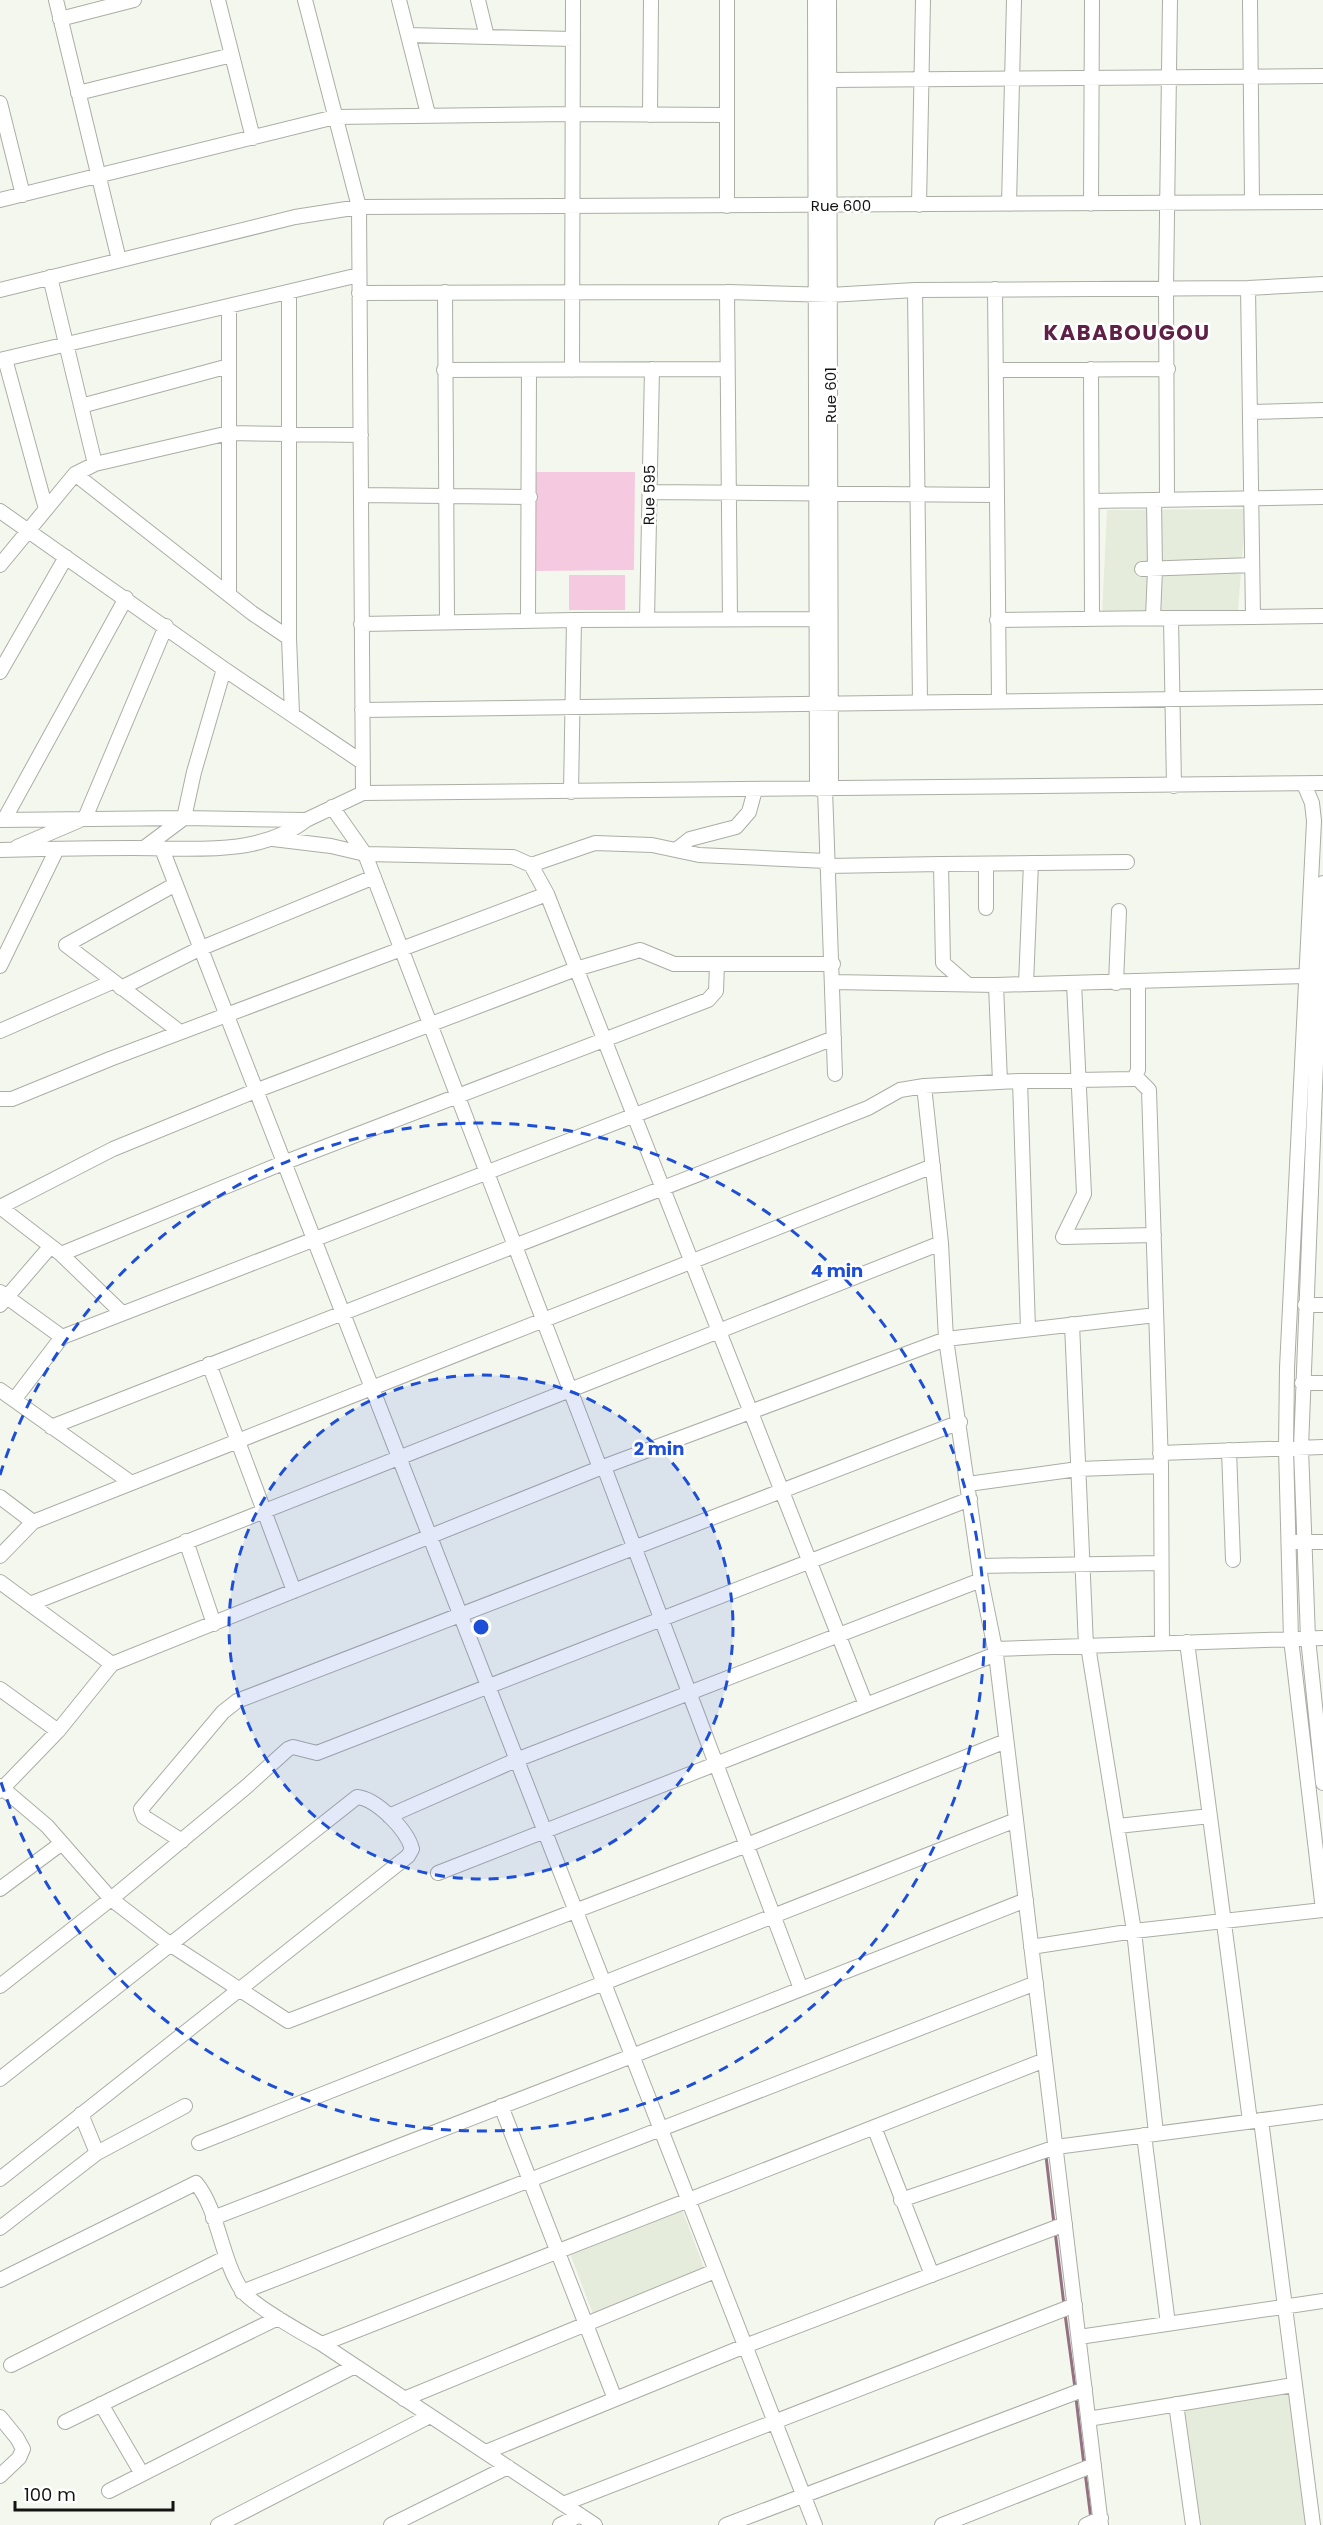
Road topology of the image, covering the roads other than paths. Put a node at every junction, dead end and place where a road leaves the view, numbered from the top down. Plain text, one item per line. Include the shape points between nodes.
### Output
1 (56, 0) edge
2 (134, 0) edge
3 (219, 0) edge
4 (305, 0) edge
5 (399, 0) edge
6 (478, 0) edge
7 (573, 0) edge
8 (651, 0) edge
9 (727, 0) edge
10 (815, 0) edge
11 (829, 0) edge
12 (923, 0) edge
13 (1014, 0) edge
14 (1092, 0) edge
15 (1170, 0) edge
16 (1250, 0) edge
17 (60, 19) junction
18 (408, 35) junction
19 (487, 37) junction
20 (573, 39) junction
21 (232, 55) junction
22 (1323, 76) edge
23 (1250, 77) junction
24 (1092, 78) junction
25 (1169, 78) junction
26 (1012, 79) junction
27 (829, 80) junction
28 (921, 80) junction
29 (78, 93) junction
30 (0, 103) edge
31 (428, 114) junction
32 (572, 114) junction
33 (650, 115) junction
34 (725, 115) junction
35 (335, 117) junction
36 (253, 138) junction
37 (98, 176) junction
38 (23, 195) junction
39 (0, 200) edge
40 (1252, 202) junction
41 (1323, 202) edge
42 (1168, 203) junction
43 (1009, 204) junction
44 (1091, 204) junction
45 (919, 205) junction
46 (727, 206) junction
47 (822, 206) junction
48 (358, 207) junction
49 (572, 207) junction
50 (119, 260) junction
51 (359, 275) junction
52 (50, 278) junction
53 (1323, 284) edge
54 (1166, 288) junction
55 (1248, 288) junction
56 (995, 289) junction
57 (0, 290) edge
58 (915, 290) junction
59 (289, 292) junction
60 (445, 292) junction
61 (572, 292) junction
62 (727, 292) junction
63 (359, 293) junction
64 (823, 294) junction
65 (229, 306) junction
66 (66, 344) junction
67 (2, 359) edge
68 (229, 366) junction
69 (652, 369) junction
70 (726, 369) junction
71 (1091, 369) junction
72 (1168, 369) junction
73 (444, 370) junction
74 (529, 370) junction
75 (572, 370) junction
76 (997, 370) junction
77 (81, 406) junction
78 (1323, 410) edge
79 (1250, 412) junction
80 (229, 433) junction
81 (290, 434) junction
82 (361, 435) junction
83 (95, 464) junction
84 (75, 474) junction
85 (650, 492) junction
86 (728, 493) junction
87 (823, 494) junction
88 (918, 494) junction
89 (362, 495) junction
90 (996, 495) junction
91 (446, 496) junction
92 (530, 497) junction
93 (1323, 497) edge
94 (1252, 498) junction
95 (1161, 500) junction
96 (1092, 501) junction
97 (46, 509) junction
98 (0, 511) edge
99 (29, 530) junction
100 (66, 556) junction
101 (1252, 565) junction
102 (0, 566) edge
103 (1149, 569) junction
104 (229, 595) junction
105 (126, 598) junction
106 (1253, 616) junction
107 (1323, 616) edge
108 (1153, 618) junction
109 (1171, 618) junction
110 (730, 619) junction
111 (816, 619) junction
112 (831, 619) junction
113 (1092, 619) junction
114 (574, 620) junction
115 (647, 620) junction
116 (997, 620) junction
117 (528, 621) junction
118 (447, 622) junction
119 (361, 624) junction
120 (166, 626) junction
121 (289, 638) junction
122 (224, 669) junction
123 (0, 672) edge
124 (1323, 697) edge
125 (1172, 699) junction
126 (999, 701) junction
127 (920, 702) junction
128 (817, 703) junction
129 (831, 703) junction
130 (572, 706) junction
131 (362, 710) junction
132 (292, 714) junction
133 (362, 762) junction
134 (1323, 783) edge
135 (1304, 784) junction
136 (1174, 786) junction
137 (824, 789) junction
138 (755, 790) junction
139 (571, 792) junction
140 (363, 793) junction
141 (332, 807) junction
142 (85, 818) junction
143 (184, 818) junction
144 (2, 820) edge
145 (306, 820) junction
146 (273, 839) junction
147 (143, 848) junction
148 (6, 849) edge
149 (57, 849) junction
150 (162, 849) junction
151 (675, 850) junction
152 (365, 854) junction
153 (1127, 862) dead end
154 (1031, 863) junction
155 (827, 864) junction
156 (941, 864) junction
157 (986, 864) junction
158 (531, 866) junction
159 (374, 877) junction
160 (1323, 883) edge
161 (174, 885) junction
162 (547, 894) junction
163 (986, 908) dead end
164 (1119, 911) dead end
165 (199, 949) junction
166 (402, 949) junction
167 (717, 964) junction
168 (833, 964) junction
169 (0, 966) edge
170 (576, 969) junction
171 (1306, 975) junction
172 (1138, 981) junction
173 (833, 982) junction
174 (1074, 983) junction
175 (1116, 983) junction
176 (967, 984) junction
177 (1026, 984) junction
178 (116, 985) junction
179 (996, 985) junction
180 (225, 1015) junction
181 (430, 1024) junction
182 (0, 1031) edge
183 (180, 1032) junction
184 (834, 1038) junction
185 (604, 1039) junction
186 (1319, 1067) edge
187 (835, 1074) dead end
188 (1136, 1077) junction
189 (1079, 1080) junction
190 (1020, 1081) junction
191 (1000, 1082) junction
192 (924, 1086) junction
193 (255, 1091) junction
194 (458, 1096) junction
195 (0, 1099) edge
196 (634, 1115) junction
197 (1317, 1147) edge
198 (283, 1164) junction
199 (933, 1166) junction
200 (487, 1172) junction
201 (662, 1188) junction
202 (0, 1207) edge
203 (1308, 1226) junction
204 (1323, 1226) edge
205 (1154, 1235) junction
206 (313, 1240) junction
207 (941, 1244) junction
208 (515, 1246) junction
209 (55, 1251) junction
210 (691, 1261) junction
211 (2, 1298) edge
212 (1305, 1305) junction
213 (1323, 1305) edge
214 (121, 1312) junction
215 (342, 1313) junction
216 (1156, 1315) junction
217 (542, 1320) junction
218 (1072, 1324) junction
219 (1028, 1329) junction
220 (718, 1331) junction
221 (62, 1337) junction
222 (946, 1339) junction
223 (209, 1364) junction
224 (1302, 1383) junction
225 (1323, 1383) edge
226 (370, 1388) junction
227 (0, 1390) edge
228 (570, 1390) junction
229 (14, 1401) junction
230 (750, 1413) junction
231 (960, 1422) junction
232 (51, 1427) junction
233 (238, 1439) junction
234 (1323, 1447) edge
235 (1286, 1448) junction
236 (1301, 1448) junction
237 (1228, 1450) junction
238 (398, 1458) junction
239 (1160, 1460) junction
240 (602, 1467) junction
241 (1078, 1469) junction
242 (130, 1482) junction
243 (968, 1484) junction
244 (781, 1491) junction
245 (0, 1497) edge
246 (970, 1499) junction
247 (264, 1510) junction
248 (33, 1522) junction
249 (429, 1537) junction
250 (186, 1541) junction
251 (1304, 1542) junction
252 (1323, 1542) edge
253 (1288, 1543) junction
254 (635, 1548) junction
255 (0, 1556) edge
256 (1233, 1560) dead end
257 (809, 1562) junction
258 (1161, 1563) junction
259 (1082, 1564) junction
260 (980, 1573) junction
261 (0, 1582) edge
262 (294, 1590) junction
263 (30, 1604) junction
264 (460, 1615) junction
265 (662, 1620) junction
266 (213, 1624) junction
267 (838, 1635) junction
268 (1308, 1638) junction
269 (1323, 1638) edge
270 (1291, 1639) junction
271 (1187, 1642) junction
272 (1162, 1643) junction
273 (1087, 1646) junction
274 (995, 1652) junction
275 (112, 1664) junction
276 (487, 1687) junction
277 (0, 1689) edge
278 (690, 1693) junction
279 (866, 1705) junction
280 (1319, 1717) edge
281 (58, 1731) junction
282 (1006, 1741) junction
283 (516, 1760) junction
284 (716, 1764) junction
285 (1323, 1783) edge
286 (1, 1788) edge
287 (389, 1816) junction
288 (1210, 1816) junction
289 (1016, 1820) junction
290 (1118, 1826) junction
291 (544, 1831) junction
292 (182, 1840) junction
293 (62, 1843) junction
294 (747, 1845) junction
295 (438, 1873) dead end
296 (0, 1889) edge
297 (111, 1899) junction
298 (1026, 1900) junction
299 (575, 1910) junction
300 (1323, 1910) edge
301 (774, 1916) junction
302 (1224, 1920) junction
303 (1134, 1931) junction
304 (171, 1945) junction
305 (1031, 1947) junction
306 (603, 1983) junction
307 (1036, 1983) junction
308 (0, 1986) edge
309 (239, 1989) junction
310 (801, 1989) junction
311 (632, 2056) junction
312 (1045, 2060) junction
313 (0, 2079) edge
314 (185, 2106) dead end
315 (501, 2106) junction
316 (1323, 2112) edge
317 (81, 2114) junction
318 (1256, 2121) junction
319 (874, 2127) junction
320 (660, 2129) junction
321 (1150, 2134) junction
322 (199, 2143) dead end
323 (1056, 2147) junction
324 (97, 2153) junction
325 (0, 2179) edge
326 (530, 2180) junction
327 (688, 2200) junction
328 (902, 2200) junction
329 (213, 2218) junction
330 (1065, 2224) junction
331 (0, 2228) edge
332 (557, 2250) junction
333 (225, 2258) junction
334 (716, 2271) junction
335 (933, 2275) junction
336 (0, 2280) edge
337 (242, 2292) junction
338 (1323, 2301) edge
339 (1075, 2305) junction
340 (1284, 2307) junction
341 (278, 2318) junction
342 (586, 2324) junction
343 (1168, 2324) junction
344 (1079, 2337) junction
345 (322, 2344) junction
346 (745, 2346) junction
347 (11, 2365) dead end
348 (355, 2366) junction
349 (1293, 2385) junction
350 (1085, 2389) junction
351 (404, 2399) junction
352 (615, 2399) junction
353 (101, 2404) junction
354 (1176, 2404) junction
355 (430, 2416) junction
356 (0, 2417) edge
357 (1088, 2419) junction
358 (774, 2421) junction
359 (65, 2422) dead end
360 (486, 2452) junction
361 (1094, 2465) junction
362 (508, 2467) junction
363 (142, 2474) junction
364 (0, 2476) edge
365 (110, 2491) dead end
366 (803, 2495) junction
367 (563, 2504) junction
368 (580, 2515) junction
369 (1101, 2521) edge
370 (218, 2525) edge
371 (391, 2525) edge
372 (560, 2525) edge
373 (596, 2525) edge
374 (726, 2525) edge
375 (815, 2525) edge
376 (942, 2525) edge
377 (1086, 2525) edge
378 (1193, 2525) edge
379 (1312, 2525) edge

1 - 17 street
2 - 17 street
3 - 21 street
4 - 35 street
5 - 18 street
6 - 19 street
7 - 20 street
8 - 33 street
9 - 34 street
10 - 47 street, Rue 601
11 - 27 street, Rue 601
12 - 28 street
13 - 26 street
14 - 24 street
15 - 25 street
16 - 23 street
17 - 29 street
18 - 19 street
18 - 31 street
19 - 20 street
20 - 32 street
21 - 29 street
21 - 36 street
22 - 23 street
23 - 25 street
23 - 40 street
24 - 25 street
24 - 26 street
24 - 44 street
25 - 42 street
26 - 28 street
26 - 43 street
27 - 28 street
27 - 47 street, Rue 601
28 - 45 street
29 - 37 street
30 - 38 street
31 - 32 street
31 - 35 street
32 - 33 street
32 - 49 street
33 - 34 street
34 - 46 street
35 - 36 street
35 - 48 street
36 - 37 street
37 - 38 street
37 - 50 street
38 - 39 street
40 - 41 street, Rue 600
40 - 42 street, Rue 600
42 - 44 street, Rue 600
42 - 54 street
43 - 44 street, Rue 600
43 - 45 street, Rue 600
45 - 47 street, Rue 600
46 - 47 street, Rue 600
46 - 49 street, Rue 600
47 - 64 street, Rue 601
48 - 49 street, Rue 600
48 - 50 street, Rue 600 via 295,217
48 - 51 street
49 - 61 street
50 - 52 street, Rue 600
51 - 59 street
51 - 63 street
52 - 57 street, Rue 600
52 - 66 street
53 - 55 street
54 - 55 street
54 - 56 street
54 - 72 street
55 - 79 street
56 - 58 street
56 - 76 street
58 - 64 street
58 - 88 street
59 - 65 street
59 - 81 street
60 - 61 street
60 - 63 street
60 - 73 street
61 - 62 street
61 - 75 street
62 - 64 street
62 - 70 street
63 - 82 street
64 - 87 street, Rue 601
65 - 66 street
65 - 68 street
66 - 67 street
66 - 77 street
67 - 97 street
68 - 77 street
68 - 80 street
69 - 70 street
69 - 75 street
69 - 85 street, Rue 595
70 - 86 street
71 - 72 street
71 - 76 street
71 - 96 street
72 - 95 street
73 - 74 street
73 - 91 street
74 - 75 street
74 - 92 street
76 - 90 street
77 - 83 street
78 - 79 street
79 - 94 street
80 - 81 street
80 - 83 street
80 - 104 street
81 - 82 street
81 - 121 street
82 - 89 street
83 - 84 street
84 - 97 street
84 - 104 street
85 - 86 street
85 - 115 street, Rue 595
86 - 87 street
86 - 110 street
87 - 88 street
87 - 111 street, Rue 601
87 - 112 street, Rue 601
88 - 90 street
88 - 127 street
89 - 91 street
89 - 119 street
90 - 116 street
91 - 92 street
91 - 118 street
92 - 117 street
93 - 94 street
94 - 95 street
94 - 101 street
95 - 96 street
95 - 103 street
96 - 113 street
97 - 99 street
98 - 99 street
99 - 100 street
99 - 102 street
100 - 105 street
100 - 123 street
101 - 103 street
101 - 106 street
103 - 108 street
104 - 121 street
105 - 120 street
105 - 144 street
106 - 107 street
106 - 109 street
108 - 109 street
108 - 113 street
109 - 125 street
110 - 111 street
110 - 115 street
111 - 112 street
111 - 128 street, Rue 601
112 - 129 street, Rue 601
113 - 116 street
114 - 115 street
114 - 117 street
114 - 130 street
116 - 126 street
117 - 118 street
118 - 119 street
119 - 131 street
120 - 122 street
120 - 142 street
121 - 132 street
122 - 132 street
122 - 143 street
124 - 125 street
125 - 126 street
125 - 136 street
126 - 127 street
127 - 129 street
128 - 129 street
128 - 130 street
128 - 137 street, Rue 601
129 - 137 street, Rue 601
130 - 131 street
130 - 139 street
131 - 133 street
132 - 133 street
133 - 140 street
134 - 135 street
135 - 136 street
135 - 171 street via 1314,820
136 - 137 street
137 - 138 street
137 - 155 street
138 - 139 street
138 - 151 street via 749,812 736,827 690,839
139 - 140 street
140 - 141 street
141 - 145 street
141 - 152 street
142 - 143 street
142 - 144 street
142 - 148 street
143 - 145 street
143 - 147 street
145 - 146 street
146 - 150 street via 228,847
146 - 152 street
147 - 149 street
147 - 150 street
148 - 149 street
149 - 169 street
150 - 161 street
151 - 155 street
151 - 158 street via 595,843
152 - 158 street via 513,857
152 - 159 street
153 - 154 street
154 - 157 street
154 - 177 street
155 - 156 street
155 - 168 street
156 - 157 street
156 - 176 street via 943,963
157 - 163 street
158 - 162 street
159 - 165 street
159 - 166 street
160 - 186 street
161 - 165 street
161 - 178 street via 67,943 67,948
162 - 166 street
162 - 170 street
164 - 175 street
165 - 178 street
165 - 180 street
166 - 180 street
166 - 181 street
167 - 168 street
167 - 170 street via 674,964 640,950
167 - 185 street via 716,991 708,1000
168 - 173 street
170 - 181 street
170 - 185 street
171 - 172 street
171 - 235 street
172 - 175 street
172 - 188 street
173 - 176 street
173 - 184 street
174 - 175 street
174 - 177 street
174 - 189 street
176 - 179 street
177 - 179 street
178 - 182 street
178 - 183 street
179 - 191 street
180 - 183 street
180 - 193 street
181 - 193 street
181 - 194 street
183 - 195 street via 12,1099
184 - 187 street
184 - 196 street
185 - 194 street
185 - 196 street
186 - 197 street
188 - 189 street
188 - 205 street via 1149,1090
189 - 190 street
189 - 205 street via 1084,1194 1064,1237
190 - 191 street
190 - 219 street
191 - 192 street
192 - 199 street
192 - 201 street via 900,1090 868,1108
193 - 198 street
193 - 202 street via 113,1149
194 - 198 street
194 - 200 street
196 - 200 street
196 - 201 street
197 - 203 street
198 - 206 street
198 - 209 street
199 - 207 street
199 - 210 street
200 - 206 street
200 - 208 street
201 - 208 street
201 - 210 street
202 - 209 street
203 - 204 street
203 - 212 street
205 - 216 street
206 - 214 street
206 - 215 street
207 - 220 street
207 - 222 street
208 - 215 street
208 - 217 street
209 - 211 street
209 - 214 street
210 - 217 street
210 - 220 street
211 - 221 street
212 - 213 street
212 - 224 street
214 - 221 street
215 - 223 street
215 - 226 street
216 - 218 street
216 - 239 street
217 - 226 street
217 - 228 street
218 - 219 street
218 - 241 street
219 - 222 street
220 - 228 street
220 - 230 street
221 - 229 street
222 - 230 street
222 - 231 street
223 - 232 street
223 - 233 street
224 - 225 street
224 - 236 street
226 - 233 street
226 - 238 street
227 - 229 street
228 - 238 street
228 - 240 street
229 - 232 street
230 - 240 street
230 - 244 street
231 - 243 street
231 - 244 street
232 - 242 street
233 - 242 street
233 - 247 street
234 - 236 street
235 - 236 street
235 - 237 street
235 - 253 street
236 - 251 street
237 - 239 street
237 - 256 street
238 - 247 street
238 - 249 street
239 - 241 street
239 - 258 street
240 - 249 street
240 - 254 street
241 - 243 street
241 - 259 street
242 - 248 street
243 - 246 street
244 - 254 street
244 - 257 street
245 - 248 street
246 - 257 street
246 - 260 street
247 - 250 street
247 - 262 street
248 - 255 street
249 - 262 street
249 - 264 street
250 - 263 street
250 - 266 street
251 - 252 street
251 - 253 street
251 - 268 street
253 - 270 street
254 - 264 street
254 - 265 street
257 - 265 street
257 - 267 street
258 - 259 street
258 - 272 street
259 - 260 street
259 - 273 street
260 - 267 street
260 - 274 street
261 - 263 street
262 - 266 street
263 - 275 street
264 - 276 street
264 - 292 street via 237,1701 223,1712 141,1809 144,1817
265 - 276 street
265 - 278 street
266 - 275 street
267 - 278 street
267 - 279 street
268 - 269 street
268 - 270 street
268 - 280 street
270 - 271 street
270 - 300 street
271 - 272 street
271 - 288 street
272 - 273 street
273 - 274 street
273 - 290 street
274 - 279 street
274 - 282 street
275 - 281 street
276 - 283 street
276 - 292 street via 316,1753 288,1749
277 - 281 street
278 - 283 street
278 - 284 street
279 - 284 street
280 - 285 street
281 - 286 street
282 - 289 street
282 - 294 street
283 - 287 street
283 - 291 street
284 - 291 street
284 - 294 street
286 - 293 street
287 - 304 street via 366,1798 357,1797
287 - 309 street via 410,1840 412,1849 408,1857
288 - 290 street
288 - 302 street
289 - 298 street
289 - 301 street
290 - 303 street
291 - 295 street
291 - 299 street
292 - 297 street
293 - 296 street
293 - 297 street
294 - 299 street
294 - 301 street
297 - 304 street
297 - 308 street
298 - 305 street
298 - 310 street
299 - 306 street
299 - 309 street via 290,2020
300 - 302 street
301 - 306 street
301 - 310 street
302 - 303 street
302 - 318 street
303 - 305 street
303 - 321 street
304 - 309 street
304 - 313 street
305 - 307 street
306 - 311 street
306 - 322 street
307 - 312 street
307 - 320 street
309 - 317 street
310 - 311 street
311 - 315 street
311 - 320 street
312 - 319 street
312 - 323 street
314 - 324 street
315 - 326 street
315 - 329 street
316 - 318 street
317 - 324 street
317 - 325 street
318 - 321 street
318 - 340 street
319 - 327 street
319 - 328 street
320 - 326 street
320 - 327 street
321 - 323 street
321 - 343 street
323 - 328 street
323 - 330 street
324 - 331 street
326 - 332 street
326 - 337 street
327 - 332 street
327 - 334 street
328 - 335 street
329 - 333 street
329 - 336 street via 194,2183
330 - 335 street
330 - 339 street
332 - 342 street
332 - 345 street
333 - 337 street
333 - 347 street
334 - 342 street
334 - 346 street
335 - 346 street
337 - 341 street
338 - 340 street
339 - 344 street
339 - 358 street
340 - 343 street
340 - 349 street
341 - 345 street
341 - 353 street
342 - 351 street
342 - 352 street
343 - 344 street
344 - 350 street
345 - 348 street
346 - 352 street
346 - 358 street
348 - 351 street
348 - 363 street
349 - 354 street
349 - 379 street
350 - 357 street
350 - 366 street
351 - 355 street
352 - 360 street
353 - 359 street
353 - 363 street
354 - 357 street
354 - 378 street
355 - 360 street
355 - 370 street
356 - 364 street via 22,2449 20,2458
357 - 361 street
358 - 366 street
358 - 367 street
360 - 362 street
361 - 369 street
361 - 376 street
362 - 367 street
362 - 371 street
363 - 365 street
366 - 374 street
366 - 375 street
367 - 368 street
368 - 372 street
368 - 373 street
369 - 377 street

